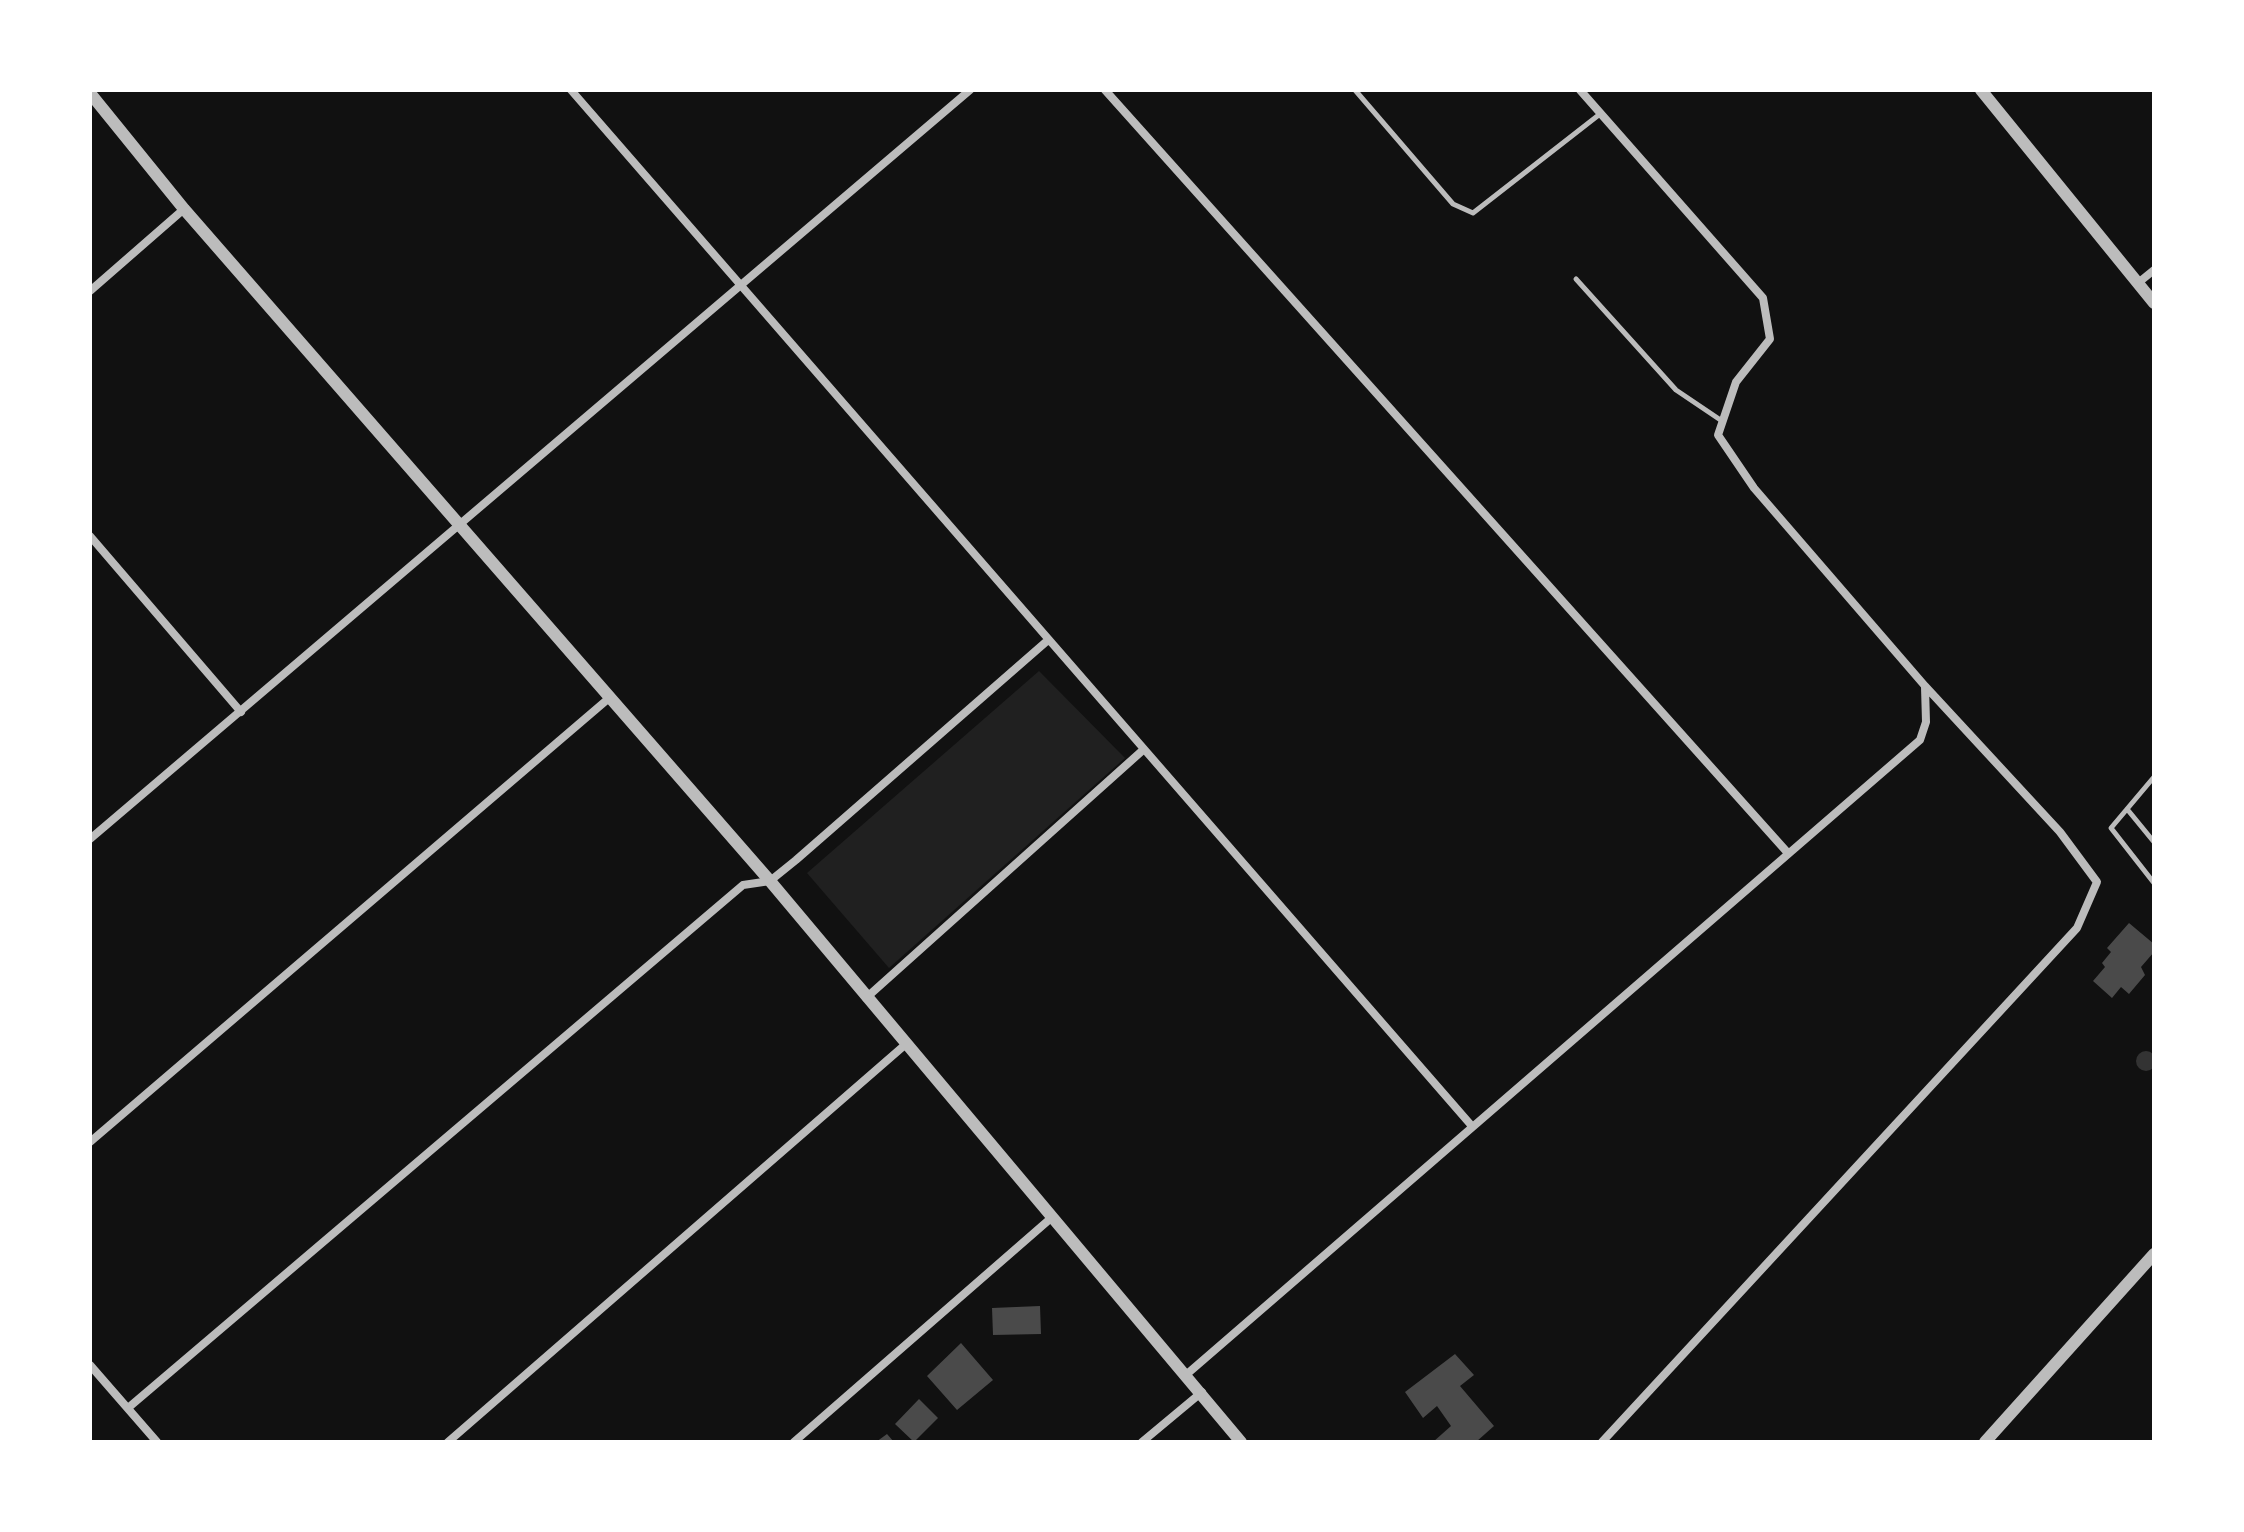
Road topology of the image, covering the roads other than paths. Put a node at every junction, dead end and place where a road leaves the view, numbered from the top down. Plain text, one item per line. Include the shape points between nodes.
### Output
1 (571, 90) edge
2 (970, 90) edge
3 (1105, 90) edge
4 (1355, 90) edge
5 (1580, 90) edge
6 (1981, 90) edge
7 (90, 93) edge
8 (1600, 114) junction
9 (184, 209) junction
10 (2154, 270) edge
11 (1576, 279) dead end
12 (2138, 283) junction
13 (743, 287) junction
14 (90, 291) edge
15 (2154, 303) edge
16 (1723, 421) junction
17 (461, 525) junction
18 (90, 536) edge
19 (1047, 641) junction
20 (1925, 686) junction
21 (608, 699) junction
22 (241, 712) junction
23 (1143, 750) junction
24 (2154, 777) edge
25 (2127, 809) junction
26 (90, 839) edge
27 (2154, 842) edge
28 (1787, 852) junction
29 (770, 881) junction
30 (2154, 883) edge
31 (866, 998) junction
32 (906, 1044) junction
33 (1471, 1125) junction
34 (90, 1142) edge
35 (1050, 1219) junction
36 (2154, 1254) edge
37 (90, 1365) edge
38 (1187, 1374) junction
39 (1202, 1392) junction
40 (128, 1408) junction
41 (157, 1442) edge
42 (448, 1442) edge
43 (794, 1442) edge
44 (1142, 1442) edge
45 (1241, 1442) edge
46 (1602, 1442) edge
47 (1985, 1442) edge

1 - 13 street
2 - 13 street
3 - 28 street
4 - 8 lane via 1453,204 1473,213
5 - 8 street
6 - 12 street
7 - 9 street
8 - 16 street via 1763,298 1770,339 1736,382
9 - 14 street
9 - 17 street
10 - 12 street
11 - 16 lane via 1676,390
12 - 15 street
13 - 17 street
13 - 19 street
16 - 20 street via 1718,435 1754,488
17 - 21 street
17 - 22 street
18 - 22 street
19 - 23 street
19 - 29 street
20 - 28 street via 1926,722 1920,740
20 - 46 street via 2060,832 2097,882 2077,928
21 - 29 street
21 - 34 street
22 - 26 street
23 - 31 street
23 - 33 street
24 - 25 lane
25 - 27 lane
25 - 30 lane via 2111,830
28 - 33 street
29 - 31 street
29 - 40 street via 743,885
31 - 32 street
32 - 35 street
32 - 42 street
33 - 38 street
35 - 38 street
35 - 43 street
36 - 47 street
37 - 40 street
38 - 39 street
39 - 44 street
39 - 45 street
40 - 41 street

